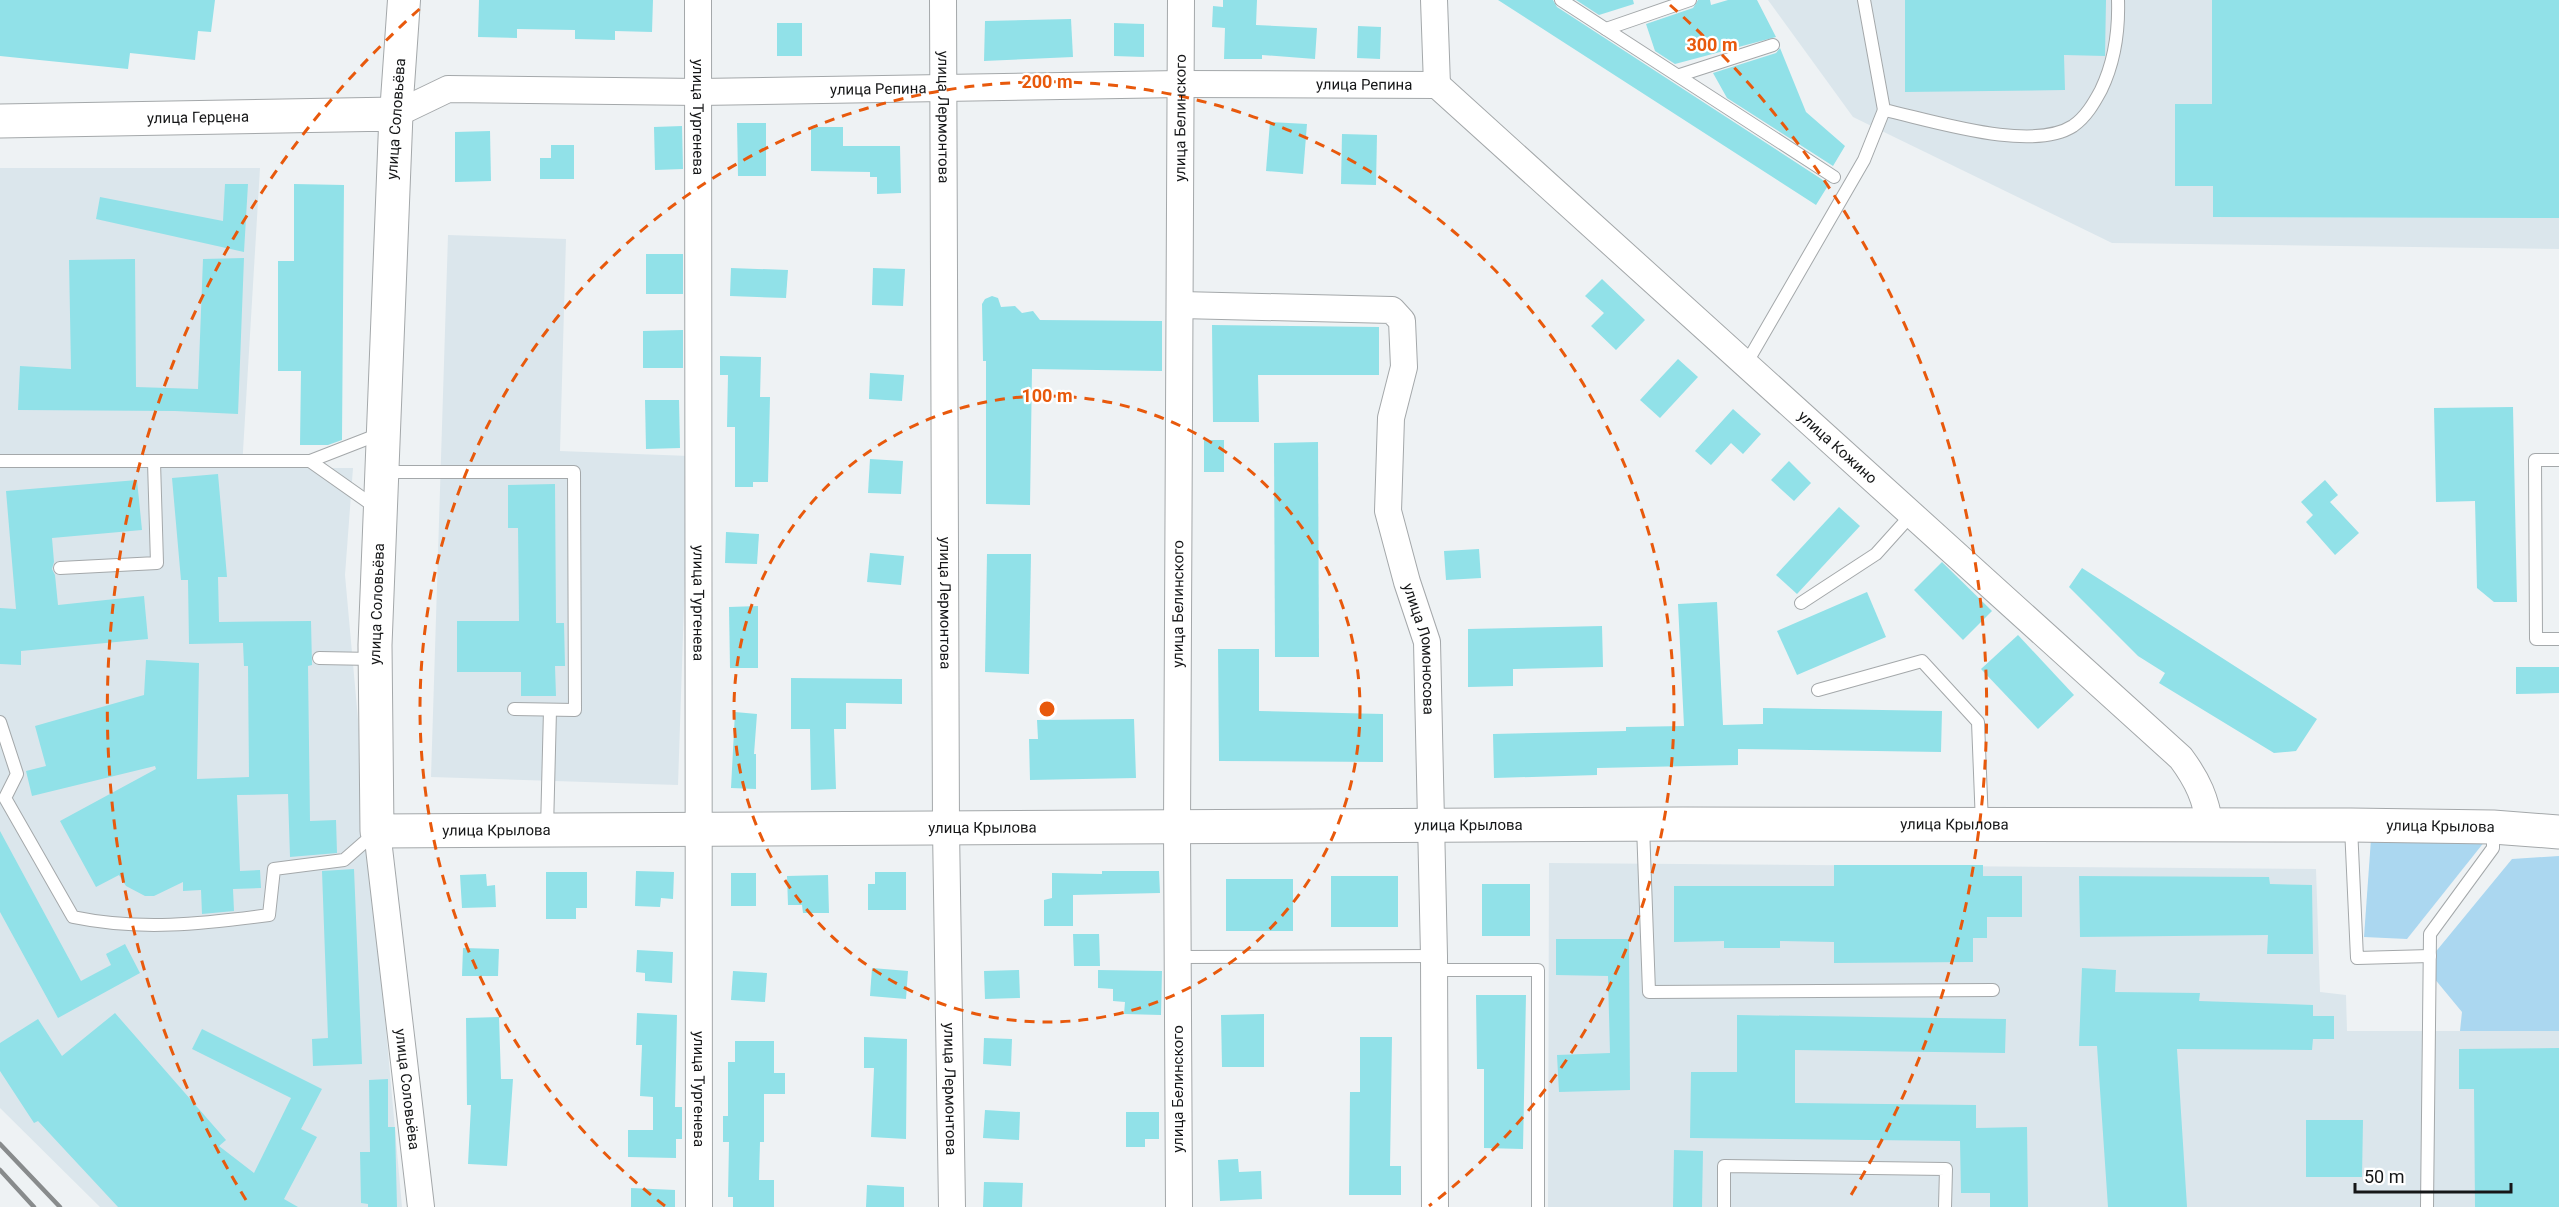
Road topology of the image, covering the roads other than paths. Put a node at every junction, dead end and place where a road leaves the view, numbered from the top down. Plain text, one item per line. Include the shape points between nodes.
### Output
1 (404, 0) edge
2 (698, 0) edge
3 (943, 0) edge
4 (1181, 0) edge
5 (1434, 0) edge
6 (1561, 0) edge
7 (1690, 0) edge
8 (1864, 0) edge
9 (2118, 0) edge
10 (1606, 28) junction
11 (1773, 45) dead end
12 (1680, 75) junction
13 (1180, 84) junction
14 (1437, 85) junction
15 (943, 87) junction
16 (699, 92) junction
17 (1884, 110) junction
18 (396, 114) junction
19 (0, 122) edge
20 (1834, 177) dead end
21 (1181, 305) junction
22 (1746, 364) junction
23 (383, 433) junction
24 (2559, 460) edge
25 (0, 461) edge
26 (310, 461) junction
27 (154, 462) junction
28 (381, 472) junction
29 (380, 510) junction
30 (1912, 514) junction
31 (60, 568) dead end
32 (1801, 603) dead end
33 (2559, 639) edge
34 (320, 658) dead end
35 (375, 659) junction
36 (1818, 690) dead end
37 (514, 709) dead end
38 (550, 710) junction
39 (0, 722) edge
40 (1643, 825) junction
41 (1982, 825) junction
42 (2351, 825) junction
43 (1431, 827) junction
44 (2210, 827) junction
45 (2493, 827) junction
46 (1177, 828) junction
47 (946, 829) junction
48 (547, 830) junction
49 (700, 830) junction
50 (377, 831) junction
51 (2559, 832) edge
52 (2430, 956) junction
53 (1177, 957) junction
54 (1434, 963) junction
55 (1993, 990) dead end
56 (421, 1207) edge
57 (699, 1207) edge
58 (952, 1207) edge
59 (1179, 1207) edge
60 (1435, 1207) edge
61 (1538, 1207) edge
62 (1724, 1207) edge
63 (1945, 1207) edge
64 (2427, 1207) edge

1 - 18 street, улица Соловьёва
2 - 16 street, улица Тургенева
3 - 15 street, улица Лермонтова
4 - 13 street, улица Белинского
5 - 14 street
6 - 10 lane
7 - 10 lane
8 - 17 lane
9 - 17 lane via 2110,71 2093,106 2073,126 2052,135 2008,137
10 - 12 lane
11 - 12 lane
12 - 20 lane
13 - 14 street, улица Репина
13 - 15 street, улица Репина
13 - 21 street, улица Белинского
14 - 22 street, улица Кожино
15 - 16 street, улица Репина
15 - 47 street, улица Лермонтова
16 - 18 street, улица Репина via 448,89
16 - 49 street, улица Тургенева
17 - 22 lane via 1864,160
18 - 19 main road, улица Герцена
18 - 23 main road, улица Соловьёва
21 - 43 street, улица Ломоносова via 1392,310 1402,321 1404,367 1391,418 1388,512 1427,642
21 - 46 street, улица Белинского
22 - 30 street, улица Кожино
23 - 26 lane
23 - 28 main road, улица Соловьёва
24 - 33 lane via 2535,460 2536,639
25 - 27 lane
26 - 27 lane
26 - 29 lane
27 - 31 lane via 157,563
28 - 29 main road, улица Соловьёва
28 - 38 lane via 574,472 575,710
29 - 35 main road, улица Соловьёва
30 - 32 lane via 1876,554
30 - 44 street, улица Кожино via 2181,758 2197,779
34 - 35 lane
35 - 50 main road, улица Соловьёва
36 - 41 lane via 1922,661 1978,722
37 - 38 lane
38 - 48 lane
39 - 50 lane via 17,774 5,798 73,917 112,926 182,925 269,915 274,869 344,860
40 - 41 main road, улица Крылова
40 - 43 main road, улица Крылова
40 - 55 lane via 1649,992
41 - 44 main road, улица Крылова
42 - 44 main road, улица Крылова
42 - 45 main road, улица Крылова
42 - 52 lane via 2357,958
43 - 46 main road, улица Крылова
43 - 54 street, улица Ломоносова
45 - 51 main road, улица Крылова
45 - 52 lane via 2493,848 2430,934
46 - 47 main road, улица Крылова
46 - 53 street, улица Белинского
47 - 49 main road, улица Крылова
47 - 58 street, улица Лермонтова
48 - 49 main road, улица Крылова
48 - 50 main road, улица Крылова
49 - 57 street, улица Тургенева
50 - 56 street, улица Соловьёва
52 - 64 lane
53 - 54 lane
53 - 59 street, улица Белинского
54 - 60 street, улица Ломоносова
54 - 61 lane via 1538,970
62 - 63 lane via 1724,1166 1946,1169

